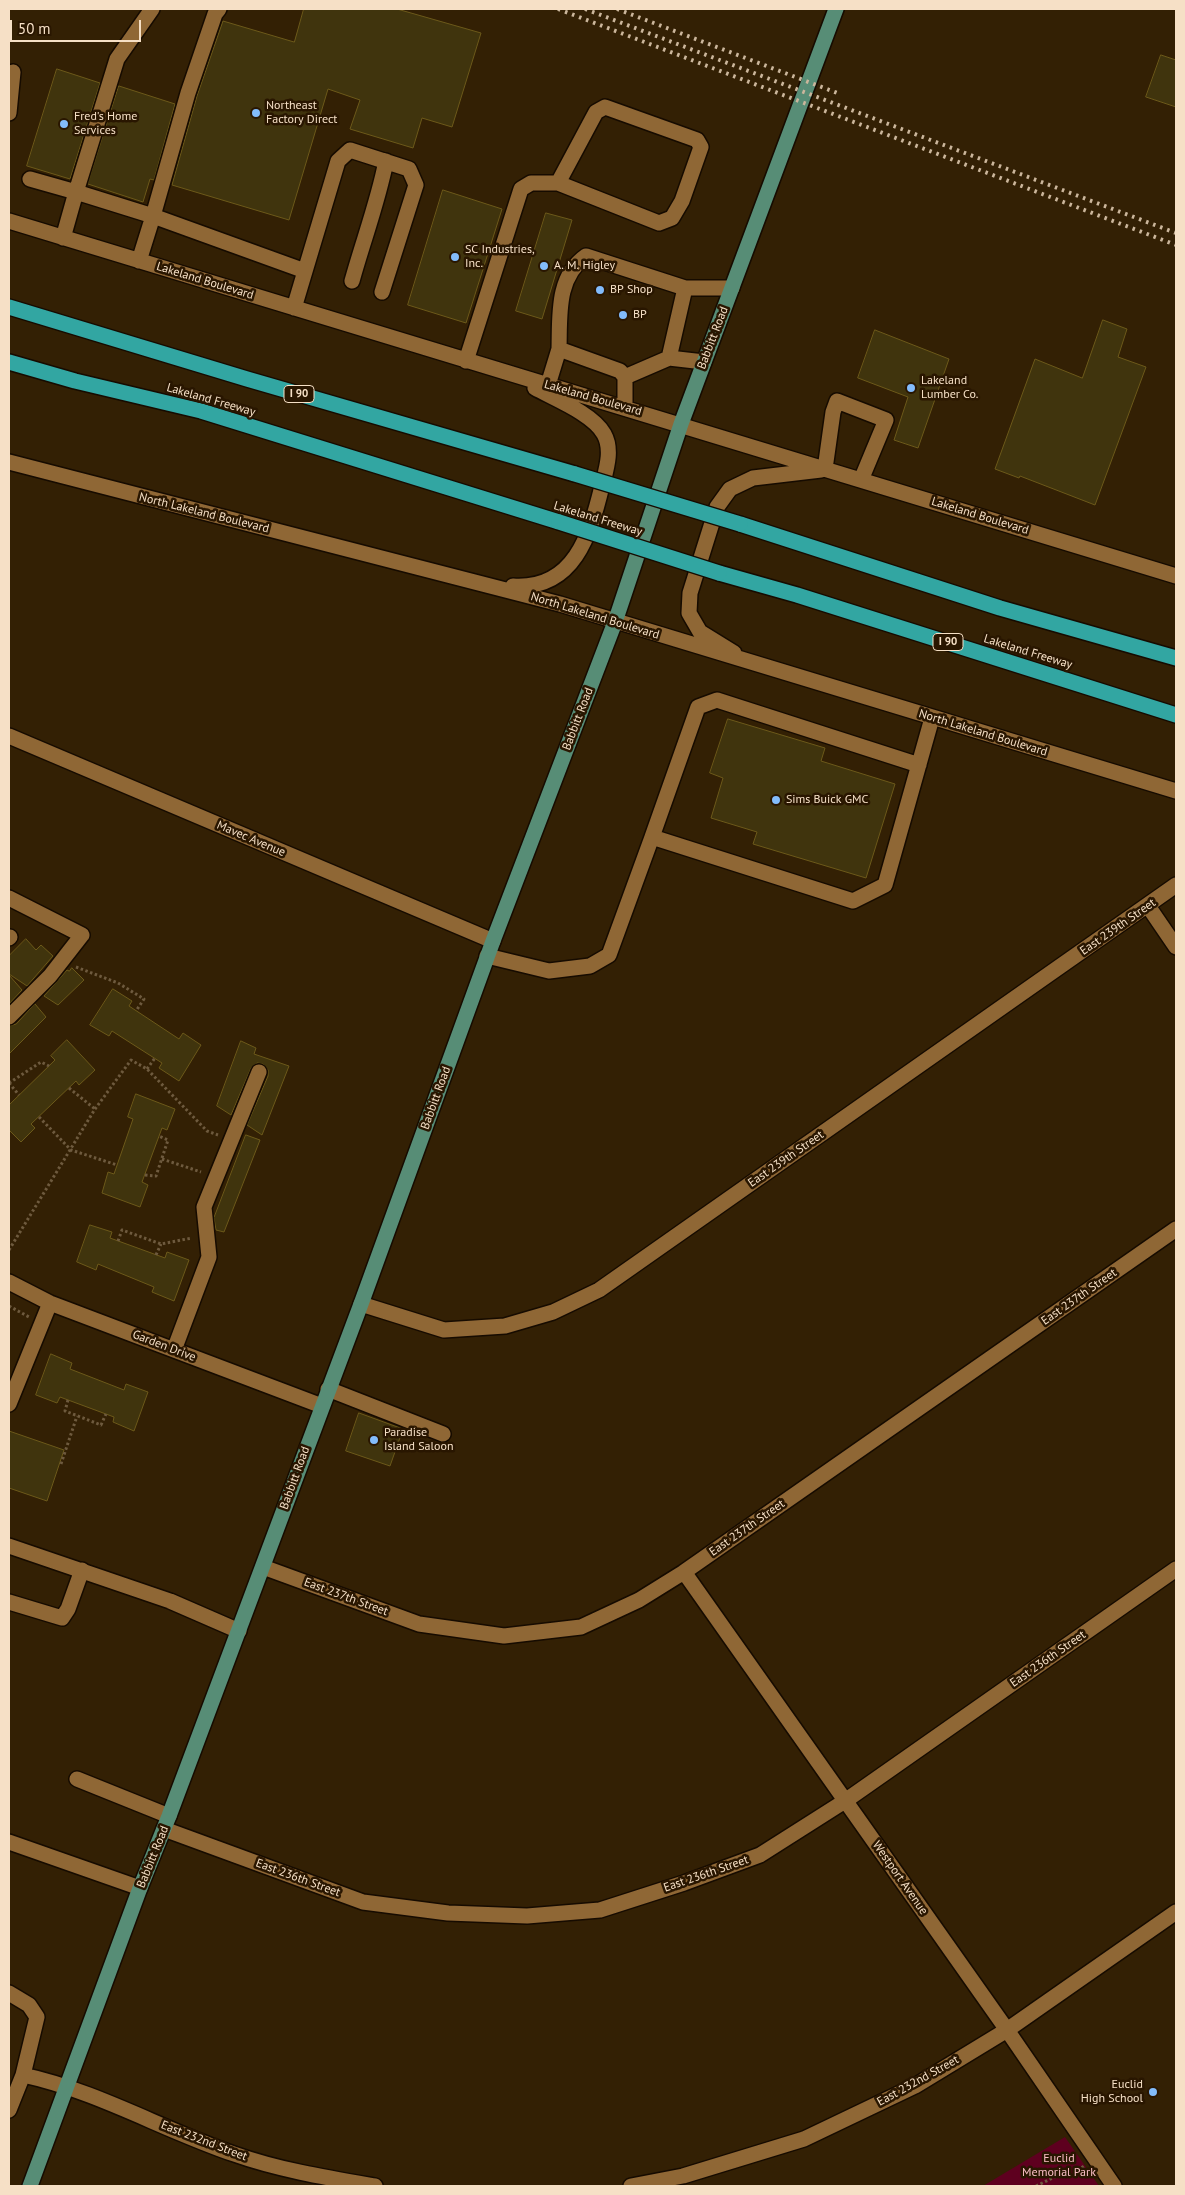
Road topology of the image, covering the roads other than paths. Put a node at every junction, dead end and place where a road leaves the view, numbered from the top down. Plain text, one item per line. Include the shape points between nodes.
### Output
1 (152, 9) edge
2 (219, 9) edge
3 (836, 9) edge
4 (13, 72) dead end
5 (9, 112) edge
6 (386, 162) junction
7 (30, 180) dead end
8 (558, 183) junction
9 (76, 192) junction
10 (153, 216) junction
11 (9, 221) edge
12 (64, 238) junction
13 (139, 261) junction
14 (305, 271) junction
15 (352, 281) dead end
16 (685, 288) junction
17 (732, 288) junction
18 (382, 292) dead end
19 (14, 308) edge
20 (294, 308) junction
21 (559, 349) junction
22 (669, 358) junction
23 (466, 360) junction
24 (9, 362) edge
25 (704, 362) junction
26 (9, 373) edge
27 (511, 374) junction
28 (626, 377) junction
29 (75, 381) junction
30 (548, 385) junction
31 (625, 408) junction
32 (681, 424) junction
33 (9, 462) edge
34 (824, 469) junction
35 (861, 480) junction
36 (1176, 576) edge
37 (477, 583) junction
38 (615, 622) junction
39 (1176, 658) edge
40 (751, 663) junction
41 (1176, 715) edge
42 (932, 718) junction
43 (9, 736) edge
44 (919, 765) junction
45 (1176, 791) edge
46 (652, 837) junction
47 (1176, 886) edge
48 (9, 898) edge
49 (1148, 906) junction
50 (493, 941) junction
51 (1176, 947) edge
52 (487, 956) junction
53 (9, 1017) edge
54 (259, 1072) dead end
55 (1176, 1229) edge
56 (9, 1282) edge
57 (50, 1303) junction
58 (362, 1304) junction
59 (174, 1350) junction
60 (328, 1389) junction
61 (9, 1404) edge
62 (322, 1406) junction
63 (444, 1434) dead end
64 (9, 1546) edge
65 (263, 1567) junction
66 (82, 1570) junction
67 (1176, 1570) edge
68 (684, 1572) junction
69 (9, 1602) edge
70 (239, 1631) junction
71 (77, 1779) dead end
72 (845, 1801) junction
73 (167, 1822) junction
74 (9, 1842) edge
75 (140, 1888) junction
76 (1176, 1912) edge
77 (9, 1993) edge
78 (1007, 2030) junction
79 (23, 2075) junction
80 (67, 2086) junction
81 (9, 2110) edge
82 (30, 2186) edge
83 (375, 2186) edge
84 (631, 2186) edge
85 (1114, 2186) edge

1 - 9 street via 117,59
2 - 10 street via 188,93
3 - 17 main road, Babbitt Road
4 - 5 street
6 - 14 street via 350,150 338,161
6 - 15 street
6 - 18 street via 409,169 416,185
7 - 9 street
8 - 8 street via 659,223 672,218 682,201 701,146 697,140 605,107 596,112
8 - 23 street via 531,182 521,188
9 - 10 street
9 - 12 street
10 - 13 street
10 - 14 street
11 - 12 street, Lakeland Boulevard
12 - 13 street, Lakeland Boulevard
13 - 20 street, Lakeland Boulevard
14 - 20 street
16 - 17 street
16 - 21 street via 586,256 577,262 562,290
16 - 22 street
17 - 25 main road, Babbitt Road
19 - 39 highway, I 90, bridge via 740,524 1000,608
20 - 23 street, Lakeland Boulevard
21 - 28 street via 620,371
21 - 30 street
22 - 25 street
22 - 28 street
23 - 27 street, Lakeland Boulevard
24 - 29 highway, Lakeland Freeway / I 90
25 - 32 main road, Babbitt Road
26 - 29 highway
27 - 30 street, Lakeland Boulevard
27 - 37 street via 597,425 605,436 609,456 593,522 583,547 565,568 552,580 529,587
28 - 31 street
29 - 41 highway, Lakeland Freeway / I 90, bridge via 201,412
30 - 31 street, Lakeland Boulevard
31 - 32 street, Lakeland Boulevard
32 - 34 street, Lakeland Boulevard
32 - 38 main road, Babbitt Road
33 - 37 street, North Lakeland Boulevard
34 - 35 street, Lakeland Boulevard
34 - 35 street via 833,412 838,401 886,420
34 - 40 street via 753,478 730,489 717,507 690,593 689,613 700,632
35 - 36 street, Lakeland Boulevard
37 - 38 street, North Lakeland Boulevard
38 - 40 street, North Lakeland Boulevard
38 - 50 main road, Babbitt Road
40 - 42 street, North Lakeland Boulevard
42 - 44 street
42 - 45 street, North Lakeland Boulevard
43 - 50 street, Mavec Avenue
44 - 46 street via 717,700 698,707
44 - 46 street via 885,885 853,901
46 - 52 street via 609,955 590,966 549,972
47 - 49 street, East 239th Street
48 - 53 street via 82,935 50,976
49 - 51 street
49 - 58 street, East 239th Street via 599,1290 553,1312 505,1326 444,1330
50 - 52 main road, Babbitt Road
52 - 58 main road, Babbitt Road
54 - 59 street via 204,1207 209,1257
55 - 68 street, East 237th Street
56 - 57 street, Garden Drive
57 - 59 street, Garden Drive
57 - 61 street
58 - 60 main road, Babbitt Road
59 - 62 street, Garden Drive
60 - 62 main road, Babbitt Road
60 - 63 street
62 - 65 main road, Babbitt Road
64 - 66 street
65 - 68 street, East 237th Street via 419,1624 504,1636 581,1627 639,1600
65 - 70 main road, Babbitt Road
66 - 69 street via 62,1618
66 - 70 street via 170,1600
67 - 72 street, East 236th Street
68 - 72 street, Westport Avenue
70 - 73 main road, Babbitt Road
71 - 73 street, East 236th Street
72 - 73 street, East 236th Street via 760,1855 684,1883 600,1910 527,1916 448,1913 363,1902
72 - 78 street, Westport Avenue
73 - 75 main road, Babbitt Road
74 - 75 street
75 - 80 main road, Babbitt Road
76 - 78 street, East 232nd Street
77 - 79 street via 29,2005 37,2017
78 - 84 street, East 232nd Street via 915,2086 804,2140 682,2176
78 - 85 street, Westport Avenue
79 - 80 street, East 232nd Street
79 - 81 street
80 - 82 main road, Babbitt Road
80 - 83 street, East 232nd Street via 234,2154 307,2174

